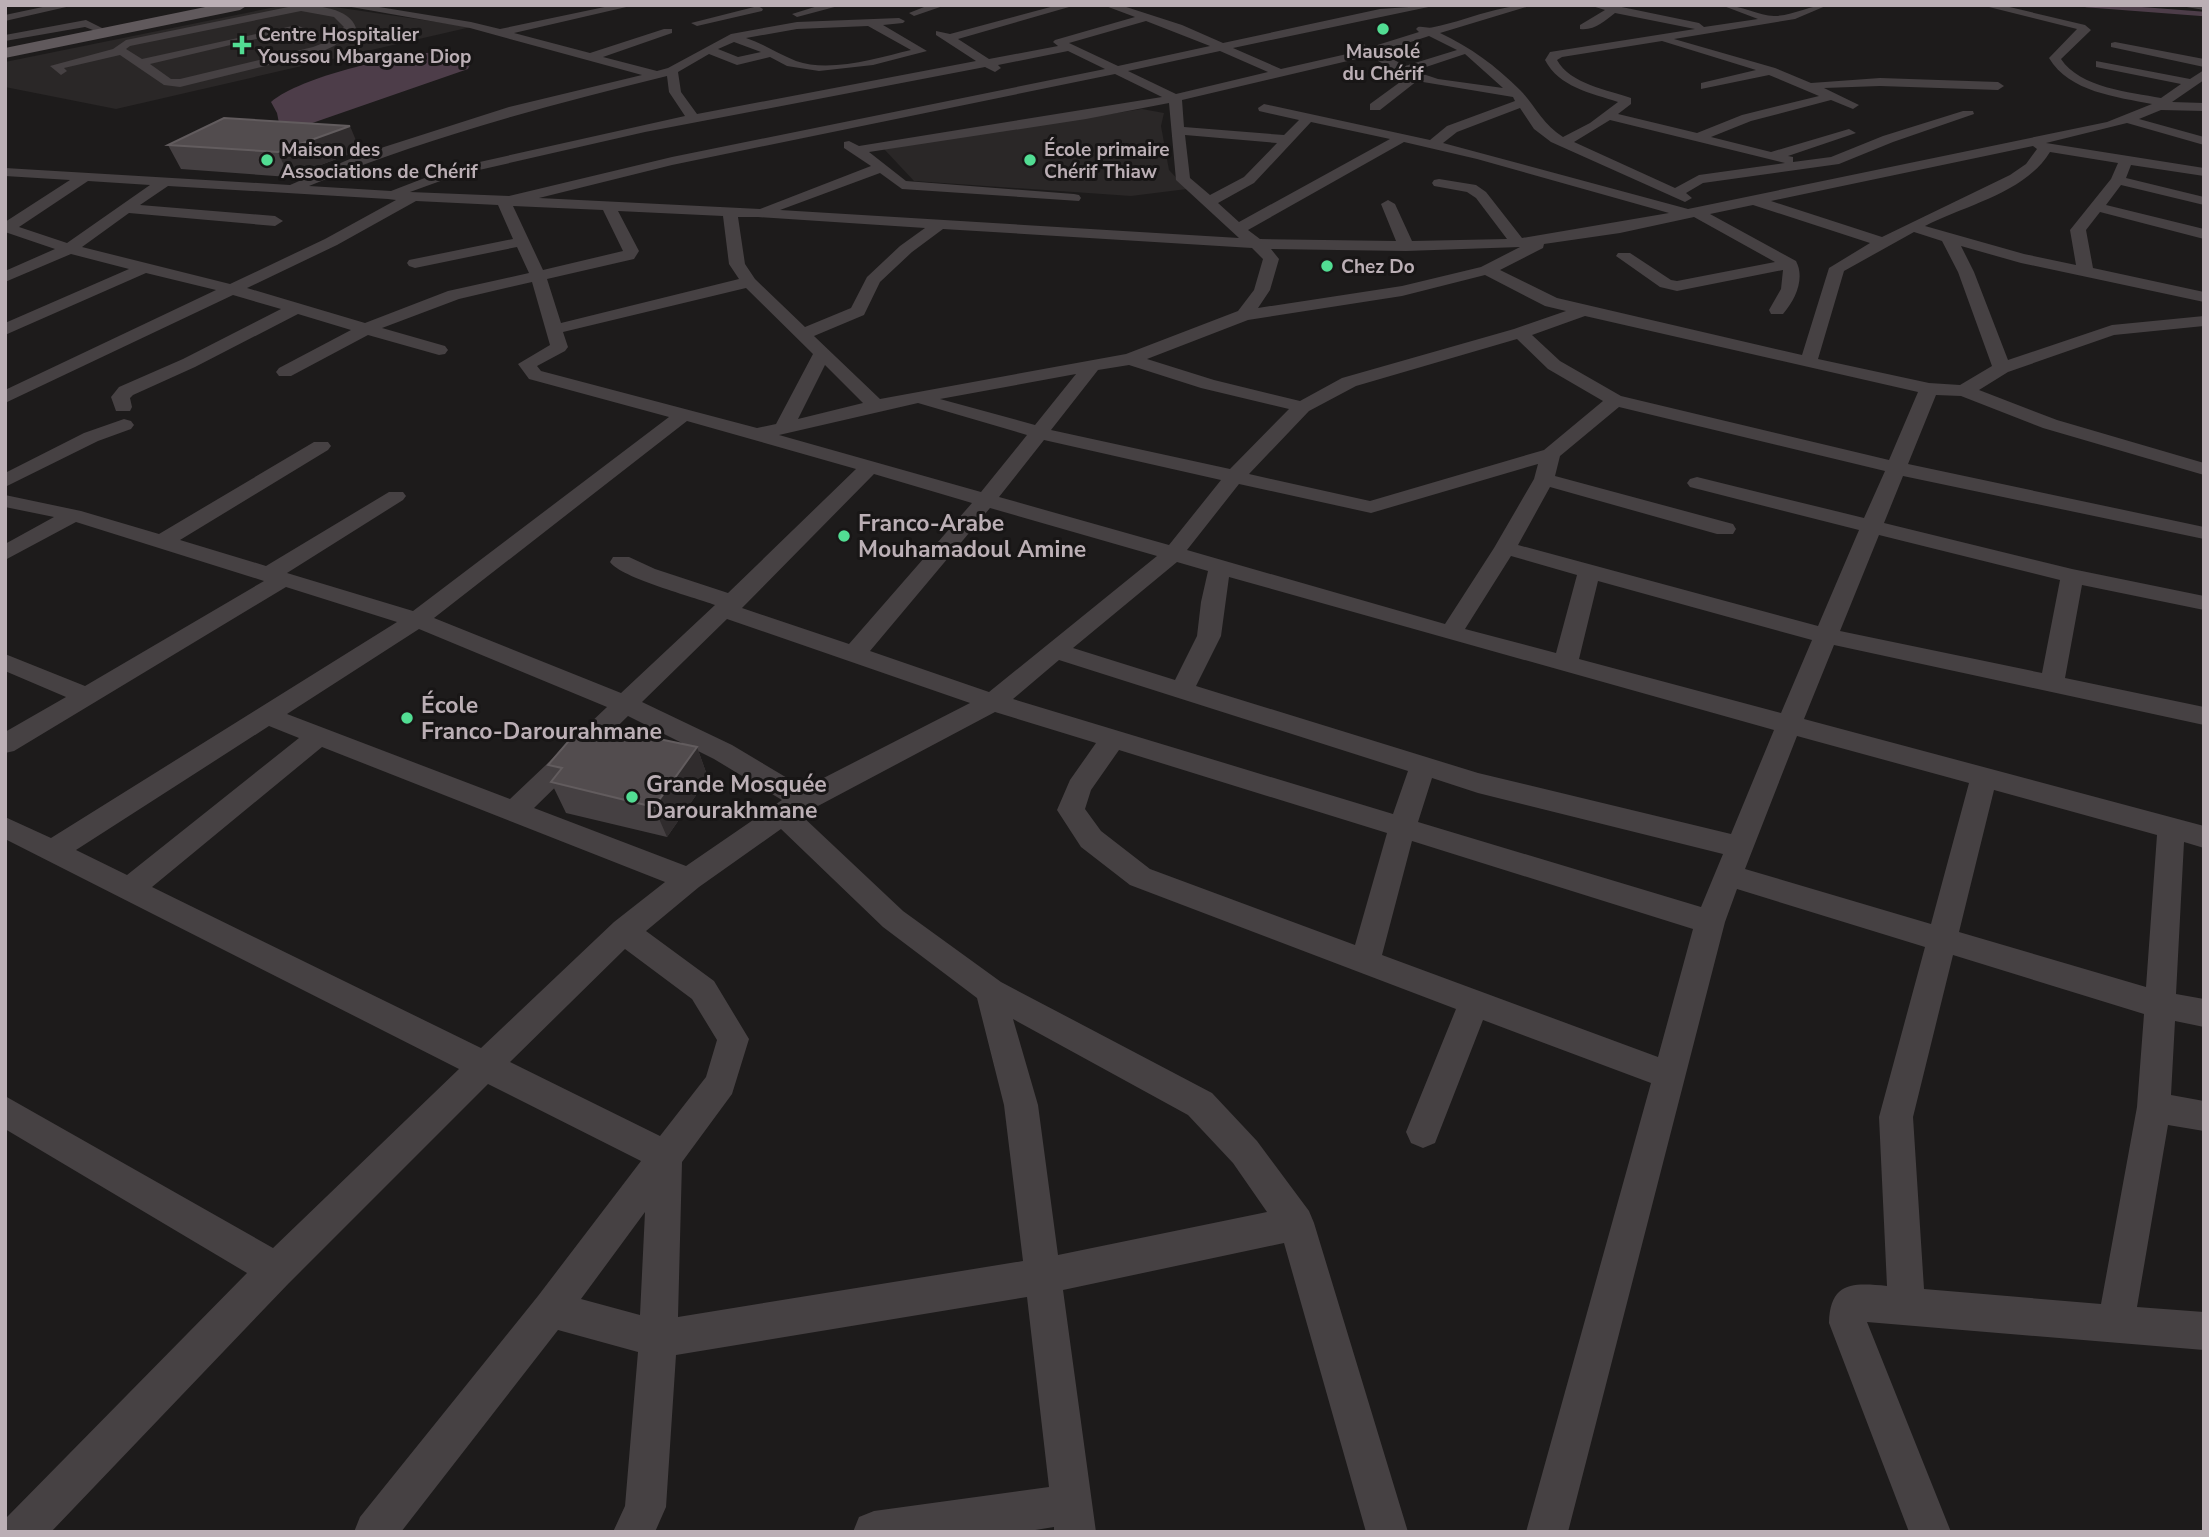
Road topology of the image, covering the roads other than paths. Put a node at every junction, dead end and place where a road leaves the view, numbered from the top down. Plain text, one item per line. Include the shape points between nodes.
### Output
1 (70, 5) edge
2 (219, 5) edge
3 (240, 5) edge
4 (345, 5) edge
5 (837, 5) edge
6 (847, 5) edge
7 (941, 5) edge
8 (1071, 5) edge
9 (1108, 5) edge
10 (1366, 5) edge
11 (1433, 5) edge
12 (1463, 5) edge
13 (1528, 5) edge
14 (1594, 5) edge
15 (1726, 5) edge
16 (1823, 5) edge
17 (1986, 5) edge
18 (2180, 5) edge
19 (2204, 7) edge
20 (1162, 8) dead end
21 (759, 9) edge
22 (1613, 9) junction
23 (628, 11) edge
24 (1380, 12) junction
25 (194, 13) junction
26 (914, 13) dead end
27 (1487, 14) junction
28 (1143, 16) junction
29 (5, 18) edge
30 (1772, 19) junction
31 (899, 21) dead end
32 (697, 23) dead end
33 (871, 23) junction
34 (602, 24) dead end
35 (857, 24) junction
36 (214, 25) junction
37 (1584, 27) dead end
38 (98, 29) junction
39 (1714, 29) junction
40 (771, 30) junction
41 (1100, 30) junction
42 (668, 31) dead end
43 (1336, 32) junction
44 (1430, 32) junction
45 (498, 33) junction
46 (977, 33) junction
47 (705, 34) dead end
48 (343, 35) junction
49 (566, 36) dead end
50 (735, 37) junction
51 (5, 38) edge
52 (235, 38) junction
53 (1121, 38) dead end
54 (1658, 38) junction
55 (996, 40) dead end
56 (541, 44) junction
57 (1222, 46) junction
58 (2115, 46) dead end
59 (252, 48) dead end
60 (1066, 48) junction
61 (708, 49) junction
62 (5, 50) edge
63 (1467, 50) junction
64 (121, 51) junction
65 (1369, 52) junction
66 (774, 53) junction
67 (842, 54) dead end
68 (590, 57) junction
69 (141, 63) junction
70 (2204, 63) edge
71 (854, 64) junction
72 (988, 64) junction
73 (2100, 64) dead end
74 (61, 71) dead end
75 (671, 71) junction
76 (1116, 71) junction
77 (1402, 71) junction
78 (1771, 71) junction
79 (1279, 73) junction
80 (656, 75) junction
81 (1415, 77) junction
82 (2198, 78) edge
83 (903, 79) junction
84 (1705, 86) dead end
85 (1810, 86) junction
86 (1998, 86) dead end
87 (1034, 88) junction
88 (1592, 88) junction
89 (768, 89) dead end
90 (1569, 92) dead end
91 (1834, 96) junction
92 (1175, 97) junction
93 (1520, 98) junction
94 (784, 102) junction
95 (2162, 104) junction
96 (1853, 105) dead end
97 (945, 107) junction
98 (1375, 107) dead end
99 (2204, 107) edge
100 (1264, 108) dead end
101 (1968, 114) dead end
102 (1087, 115) junction
103 (1609, 116) junction
104 (693, 118) junction
105 (1307, 120) junction
106 (2129, 120) junction
107 (2159, 126) junction
108 (2204, 127) edge
109 (645, 128) junction
110 (1178, 131) junction
111 (820, 132) junction
112 (1849, 133) dead end
113 (1402, 138) junction
114 (1696, 139) junction
115 (1288, 140) junction
116 (2204, 141) edge
117 (1563, 142) junction
118 (1433, 144) junction
119 (2028, 144) junction
120 (2045, 147) junction
121 (858, 150) junction
122 (1772, 156) junction
123 (2126, 160) junction
124 (672, 161) junction
125 (1806, 164) junction
126 (882, 167) junction
127 (5, 172) edge
128 (2204, 172) edge
129 (23, 174) junction
130 (83, 178) junction
131 (1861, 178) junction
132 (2118, 180) junction
133 (164, 182) junction
134 (5, 183) edge
135 (1439, 183) dead end
136 (288, 189) junction
137 (1675, 194) junction
138 (388, 195) junction
139 (413, 196) junction
140 (1074, 198) dead end
141 (2202, 198) edge
142 (1754, 200) junction
143 (1210, 201) junction
144 (504, 202) junction
145 (1388, 204) dead end
146 (608, 205) junction
147 (2097, 207) junction
148 (1714, 208) junction
149 (129, 209) junction
150 (730, 212) junction
151 (758, 213) junction
152 (1691, 213) junction
153 (275, 221) dead end
154 (939, 225) junction
155 (6, 227) edge
156 (1912, 227) junction
157 (1238, 229) junction
158 (2204, 234) edge
159 (1949, 238) junction
160 (1548, 239) junction
161 (1881, 242) junction
162 (521, 243) junction
163 (1260, 243) junction
164 (1518, 243) junction
165 (1406, 246) junction
166 (69, 249) junction
167 (1623, 256) dead end
168 (415, 263) dead end
169 (1790, 265) junction
170 (144, 268) junction
171 (1487, 270) junction
172 (2085, 270) junction
173 (5, 277) edge
174 (538, 278) junction
175 (749, 282) junction
176 (234, 290) junction
177 (2204, 297) edge
178 (297, 308) junction
179 (1777, 310) dead end
180 (1584, 312) junction
181 (1244, 315) junction
182 (2204, 321) edge
183 (367, 328) junction
184 (555, 329) junction
185 (5, 330) edge
186 (1520, 333) junction
187 (803, 334) junction
188 (439, 350) dead end
189 (823, 351) junction
190 (1130, 359) junction
191 (1808, 363) junction
192 (1091, 367) junction
193 (2002, 368) junction
194 (285, 372) dead end
195 (1929, 389) junction
196 (1964, 391) junction
197 (5, 397) edge
198 (916, 399) junction
199 (1615, 400) junction
200 (876, 405) junction
201 (1302, 407) junction
202 (682, 415) junction
203 (783, 428) junction
204 (1040, 433) junction
205 (757, 434) junction
206 (321, 446) dead end
207 (1551, 454) junction
208 (869, 468) junction
209 (1896, 468) junction
210 (2204, 469) edge
211 (1234, 477) junction
212 (1544, 479) junction
213 (5, 481) edge
214 (1697, 483) dead end
215 (396, 496) dead end
216 (985, 500) junction
217 (5, 501) edge
218 (74, 515) junction
219 (1871, 527) junction
220 (1725, 529) dead end
221 (2204, 533) edge
222 (163, 541) junction
223 (1505, 548) junction
224 (5, 553) edge
225 (1174, 553) junction
226 (621, 562) dead end
227 (1220, 566) junction
228 (1589, 571) junction
229 (2072, 576) junction
230 (276, 577) junction
231 (2204, 603) edge
232 (730, 607) junction
233 (417, 621) junction
234 (1451, 633) junction
235 (1826, 636) junction
236 (1055, 651) junction
237 (855, 653) junction
238 (5, 662) edge
239 (1566, 663) junction
240 (2052, 684) junction
241 (1181, 691) junction
242 (87, 696) junction
243 (993, 702) junction
244 (624, 704) junction
245 (268, 716) junction
246 (2204, 716) edge
247 (1789, 724) junction
248 (319, 736) junction
249 (1113, 739) junction
250 (5, 744) edge
251 (1422, 767) junction
252 (1984, 778) junction
253 (793, 807) junction
254 (514, 811) junction
255 (1402, 828) junction
256 (2171, 829) junction
257 (11, 837) edge
258 (2204, 837) edge
259 (1739, 847) junction
260 (52, 850) junction
261 (1728, 875) junction
262 (690, 879) junction
263 (129, 889) junction
264 (1710, 922) junction
265 (624, 931) junction
266 (1942, 940) junction
267 (1365, 961) junction
268 (990, 991) junction
269 (1474, 1003) junction
270 (2160, 1005) junction
271 (2204, 1013) edge
272 (484, 1066) junction
273 (1667, 1075) junction
274 (2154, 1107) junction
275 (5, 1111) edge
276 (2204, 1116) edge
277 (1423, 1132) dead end
278 (665, 1156) junction
279 (1297, 1223) junction
280 (276, 1270) junction
281 (1043, 1276) junction
282 (1907, 1307) junction
283 (551, 1308) junction
284 (2116, 1323) junction
285 (2204, 1331) edge
286 (658, 1339) junction
287 (1074, 1518) edge
288 (22, 1532) edge
289 (375, 1532) edge
290 (634, 1532) edge
291 (874, 1532) edge
292 (1387, 1532) edge
293 (1546, 1532) edge
294 (1930, 1532) edge

1 - 29 street
2 - 25 main road
3 - 25 main road
4 - 45 street
5 - 40 street via 778,15 768,23
6 - 35 street
7 - 26 street
8 - 46 street
9 - 28 street
10 - 24 street
11 - 24 street
12 - 27 street
13 - 27 street
14 - 22 street
15 - 30 street
16 - 30 street
17 - 95 street via 2081,27 2085,30 2055,58 2059,67 2099,87
18 - 19 street
20 - 28 street
21 - 32 street
22 - 37 street
22 - 39 street
23 - 34 street
23 - 45 street
24 - 43 street
24 - 44 street
25 - 36 street
25 - 38 main road
25 - 62 main road
27 - 44 street
28 - 41 street
28 - 57 street
30 - 39 street
31 - 33 street
33 - 35 street
33 - 71 street via 921,51
35 - 40 street via 824,30
36 - 48 street via 306,8 344,19 349,28
36 - 52 street
36 - 64 street via 127,43 120,46
38 - 51 street via 86,23
38 - 62 main road
39 - 54 street
40 - 50 street
41 - 53 street
41 - 60 street via 1059,42
42 - 68 street
43 - 57 street
43 - 65 street
44 - 63 street
44 - 65 street
45 - 56 street
46 - 55 street
46 - 72 street via 945,36
47 - 50 street
48 - 52 street via 297,28
48 - 69 street via 317,50 188,82 168,82
49 - 56 street
50 - 61 street
50 - 66 street
52 - 59 street
52 - 69 street
54 - 78 street
54 - 88 street via 1553,55 1558,74
56 - 68 street
57 - 76 street
57 - 79 street
58 - 70 street
60 - 72 street
60 - 76 street
61 - 66 street via 737,61
61 - 75 street
63 - 77 street
63 - 93 street
64 - 69 street
64 - 74 street via 55,66
65 - 77 street
65 - 79 street
66 - 71 street via 816,70
67 - 71 street
68 - 80 street
72 - 83 street
72 - 87 street
73 - 82 street
75 - 80 street
75 - 104 street via 675,92
76 - 87 street
76 - 92 street
77 - 81 street
78 - 84 street
78 - 85 street
79 - 92 street
80 - 136 street via 446,130
81 - 93 street
81 - 98 street
82 - 95 street
83 - 94 street
83 - 97 street
85 - 86 street via 1880,82
85 - 91 street
87 - 97 street
87 - 102 street
88 - 90 street
88 - 103 street via 1627,101
89 - 94 street
91 - 96 street
91 - 114 street via 1752,115
92 - 102 street
92 - 110 street
93 - 117 street via 1539,126
93 - 118 street via 1452,129
94 - 104 street
94 - 111 street
95 - 99 street
95 - 106 street
97 - 111 street
100 - 105 street
101 - 125 street via 1888,139 1852,156
102 - 121 street
103 - 114 street
103 - 117 street
104 - 109 street
105 - 113 street
105 - 115 street
106 - 107 street
106 - 119 street
107 - 108 street
107 - 116 street
109 - 124 street
109 - 138 street via 453,172
110 - 115 street
110 - 143 street via 1183,180
111 - 121 street
111 - 124 street
112 - 122 street
113 - 118 street
113 - 157 street
114 - 122 street
115 - 143 street via 1249,180
117 - 137 street
118 - 152 street
119 - 120 street
119 - 131 street
120 - 123 street
120 - 156 street via 2039,160 2024,173
121 - 126 street
122 - 125 street
123 - 128 street
123 - 132 street
124 - 144 street
125 - 131 street
125 - 137 street via 1699,179
126 - 140 street via 902,186
126 - 151 street
127 - 129 street
129 - 130 street
129 - 134 street
130 - 133 street
130 - 155 street
131 - 142 street
132 - 141 street
132 - 147 street
133 - 136 street
133 - 149 street
135 - 164 street via 1471,188 1481,195
136 - 138 street
137 - 148 street
138 - 139 street
139 - 144 street
139 - 176 street
142 - 148 street
142 - 161 street
143 - 157 street
144 - 146 street
144 - 162 street
145 - 165 street
146 - 150 street
146 - 174 street via 631,251 628,256
147 - 158 street
147 - 172 street via 2078,230
148 - 152 street
149 - 153 street
149 - 166 street
150 - 151 street
150 - 175 street via 737,264
151 - 154 street
152 - 160 street
152 - 169 street
154 - 163 street
154 - 187 street via 873,280 858,311
155 - 166 street
156 - 159 street
156 - 161 street
157 - 163 street
159 - 172 street
159 - 193 street
160 - 164 street
160 - 171 street
161 - 191 street via 1837,268
162 - 168 street
162 - 174 street
163 - 165 street
163 - 181 street via 1271,259 1262,290
164 - 165 street
166 - 170 street
166 - 173 street
167 - 169 street via 1676,286
169 - 179 street via 1793,273
170 - 176 street
170 - 185 street
171 - 180 street via 1552,302
171 - 181 street via 1402,291
172 - 177 street
174 - 183 street via 454,295
174 - 184 street
175 - 184 street
175 - 187 street
176 - 178 street
176 - 197 street
178 - 183 street
178 - 213 street via 126,391 120,397 124,416
180 - 186 street
180 - 191 street
181 - 190 street
182 - 193 street via 2112,330
183 - 188 street
183 - 194 street
184 - 202 street via 557,350 527,361 535,375
186 - 199 street via 1554,365
186 - 201 street via 1349,382
187 - 189 street
189 - 200 street
189 - 203 street
190 - 192 street
190 - 201 street
191 - 195 street
192 - 198 street
192 - 204 street
193 - 196 street
195 - 196 street
195 - 209 street
196 - 210 street via 2062,428
198 - 200 street
198 - 204 street
199 - 207 street
199 - 209 street
200 - 203 street
201 - 211 street
202 - 205 street
202 - 233 street
203 - 205 street
204 - 211 street
204 - 216 street
205 - 208 street
206 - 222 street
207 - 211 street via 1371,507
207 - 212 street
208 - 216 street
208 - 232 street
209 - 219 street
209 - 221 street
211 - 225 street
212 - 220 street
212 - 223 street
214 - 219 street
215 - 230 street
216 - 225 street
216 - 237 street
217 - 218 street
218 - 222 street
218 - 224 street
219 - 229 street
219 - 235 street
222 - 230 street
223 - 228 street
223 - 234 street
225 - 227 street
225 - 236 street
226 - 232 street
227 - 234 street
227 - 241 street via 1209,636
228 - 235 street
228 - 239 street
229 - 231 street
229 - 240 street
230 - 233 street
230 - 242 street
232 - 237 street
232 - 244 street
233 - 244 street
233 - 245 street
234 - 239 street
235 - 240 street
235 - 247 street
236 - 241 street
236 - 243 street
237 - 243 street
238 - 242 street
239 - 247 street
240 - 246 street
241 - 251 street
242 - 250 street
243 - 249 street
243 - 253 street
244 - 253 street via 723,752
244 - 254 street
245 - 248 street
245 - 260 street
247 - 252 street
247 - 259 street
248 - 254 street
248 - 263 street
249 - 255 street
249 - 267 street via 1079,787 1071,810 1091,839 1140,877
251 - 255 street
251 - 259 street
252 - 256 street
252 - 266 street
253 - 262 street
253 - 268 street via 893,919
254 - 262 street
255 - 264 street
255 - 267 street
256 - 258 street
256 - 270 street
257 - 260 street
259 - 261 street
260 - 263 street
261 - 264 street
261 - 266 street
262 - 265 street
263 - 272 street
264 - 273 street
265 - 272 street
265 - 278 street via 704,990 733,1039 720,1084
266 - 270 street
266 - 282 street via 1896,1117
267 - 269 street
268 - 279 street via 1200,1104 1245,1152
268 - 281 street via 1021,1105
269 - 273 street
269 - 277 street
270 - 271 street
270 - 274 street
272 - 278 street
272 - 280 street
273 - 293 street
274 - 276 street
274 - 284 street
275 - 280 street
278 - 283 street
278 - 286 street
279 - 281 street
279 - 292 street
280 - 288 street
281 - 286 street
281 - 287 street
282 - 284 street
282 - 294 street via 1855,1302 1848,1310 1848,1323
283 - 286 street
283 - 289 street
284 - 285 street
286 - 290 street via 645,1507
287 - 291 street

